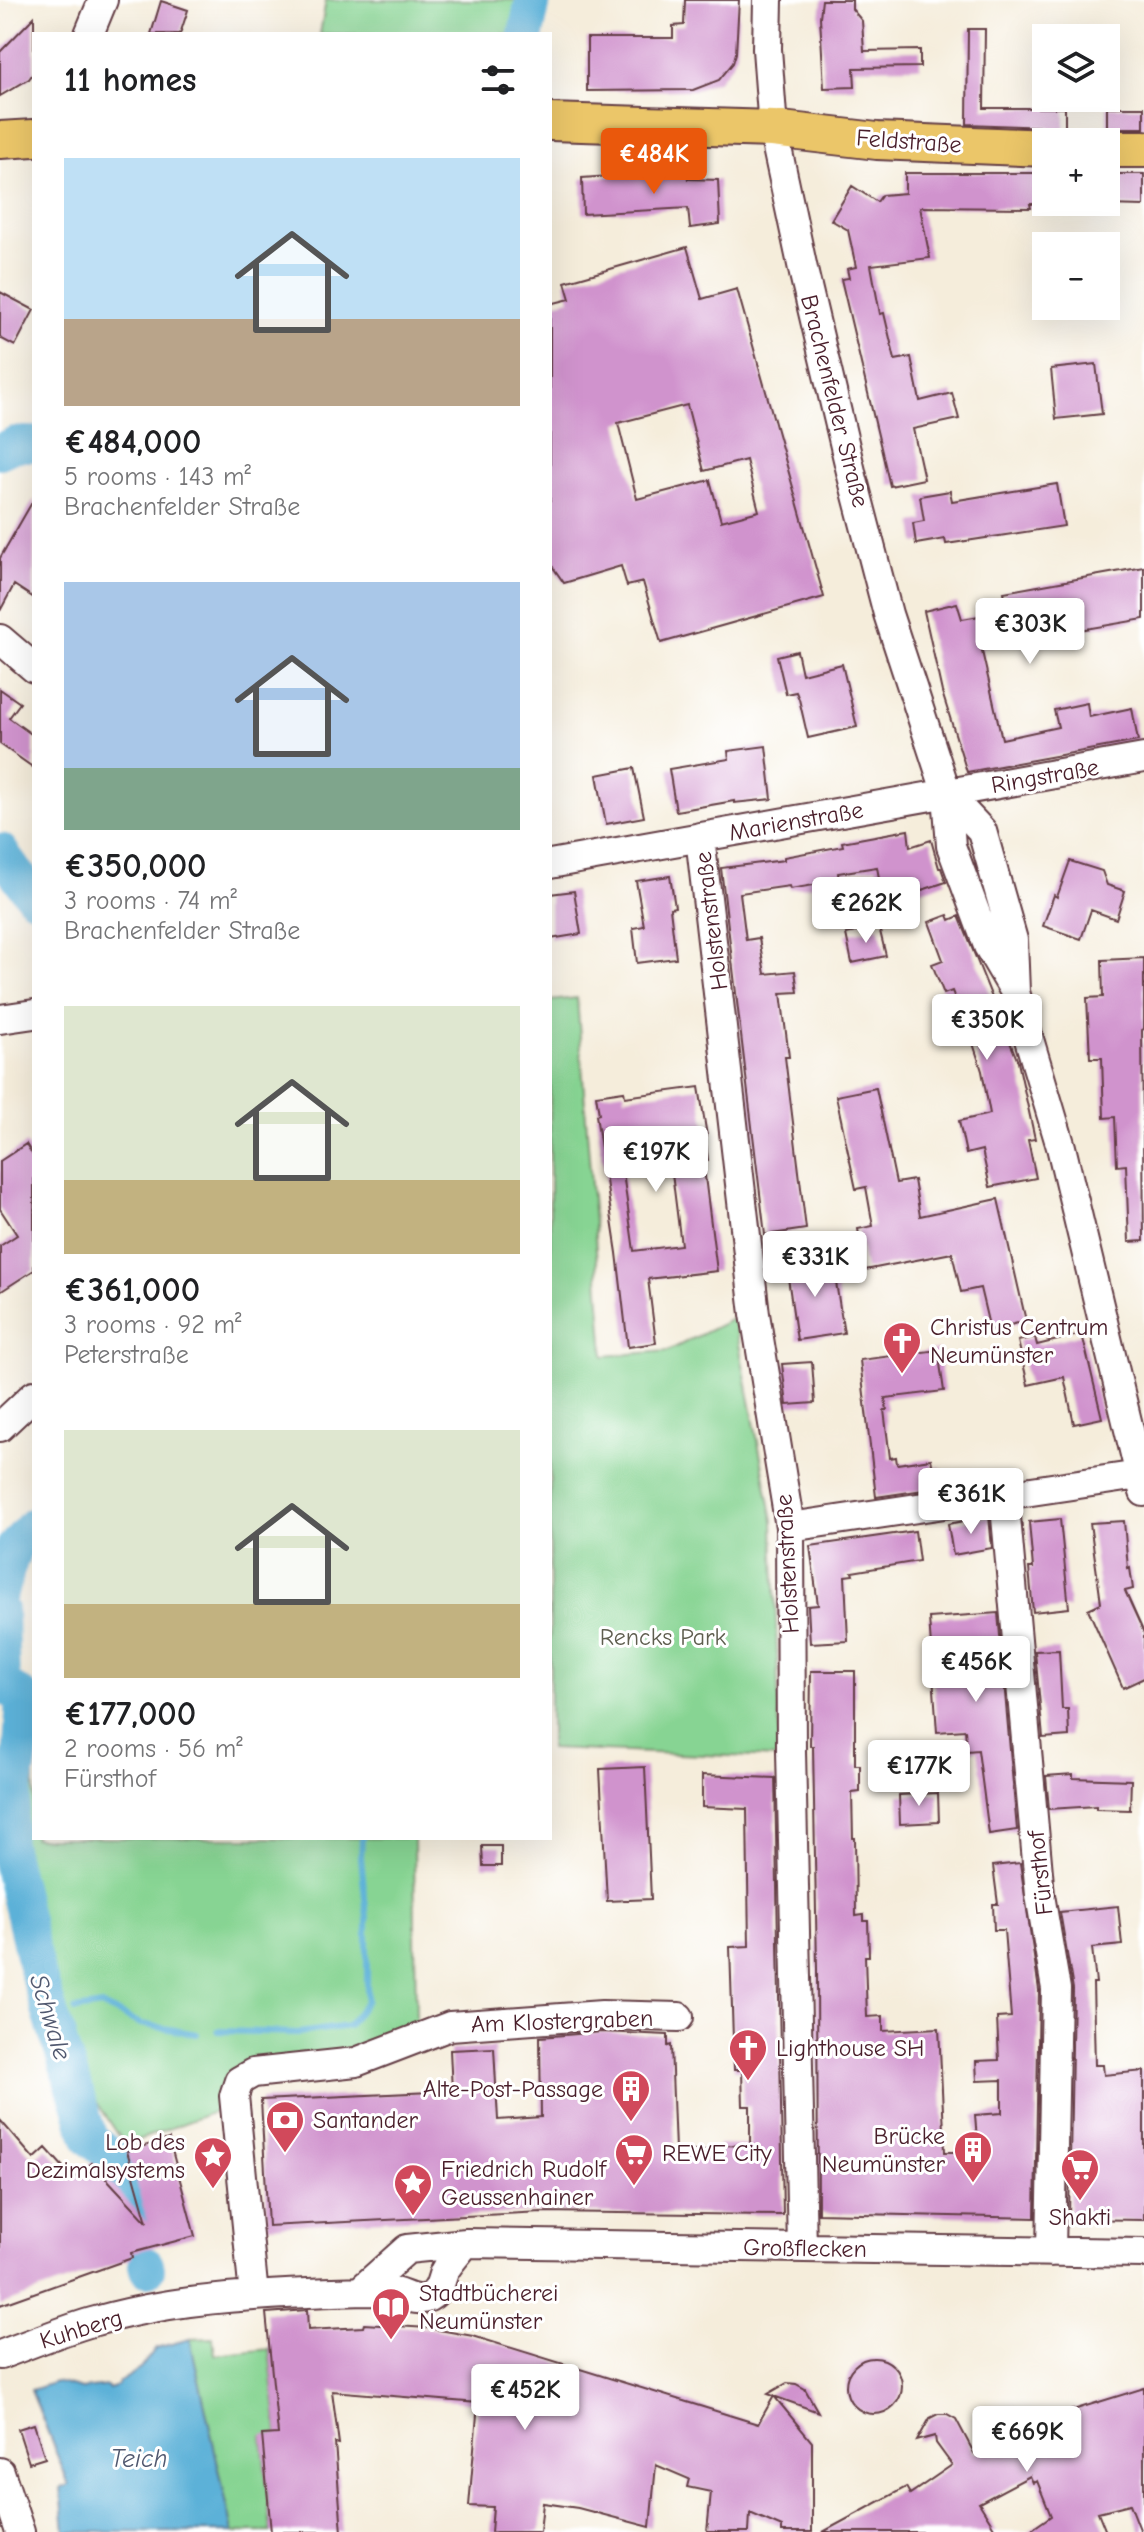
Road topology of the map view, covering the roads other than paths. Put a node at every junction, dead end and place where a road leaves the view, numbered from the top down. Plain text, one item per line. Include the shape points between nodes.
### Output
1 (103, 0) edge
2 (768, 0) edge
3 (90, 32) edge
4 (552, 122) edge
5 (773, 129) junction
6 (32, 138) edge
7 (0, 140) edge
8 (1032, 147) edge
9 (1120, 149) edge
10 (1144, 149) edge
11 (0, 639) edge
12 (32, 666) edge
13 (1144, 758) edge
14 (947, 794) junction
15 (700, 837) junction
16 (552, 864) edge
17 (32, 1014) edge
18 (0, 1019) edge
19 (32, 1397) edge
20 (0, 1427) edge
21 (1142, 1484) edge
22 (1004, 1495) junction
23 (790, 1527) junction
24 (679, 2017) dead end
25 (466, 2243) junction
26 (427, 2248) junction
27 (802, 2248) junction
28 (1051, 2252) junction
29 (1144, 2253) edge
30 (393, 2263) junction
31 (445, 2272) junction
32 (360, 2291) junction
33 (399, 2292) junction
34 (254, 2296) junction
35 (0, 2355) edge
36 (0, 2472) edge
37 (20, 2532) edge

1 - 3 street
2 - 5 street, Brachenfelder Straße
4 - 5 main road, Feldstraße
5 - 8 main road, Feldstraße via 877,141
5 - 14 street, Brachenfelder Straße via 863,520
6 - 7 main road
9 - 10 main road
11 - 12 street
13 - 14 street, Ringstraße
14 - 15 street, Marienstraße
14 - 21 street, Brachenfelder Straße via 982,831 1013,940 1015,992 1061,1147
15 - 16 street, Marienstraße
15 - 23 street, Holstenstraße via 755,1314
17 - 18 street
19 - 20 street
21 - 22 street
22 - 23 street
22 - 28 street, Fürsthof via 1040,1895 1056,1989
23 - 27 street, Holstenstraße
24 - 34 street, Am Klostergraben via 576,2016 450,2026 356,2062 253,2073 239,2081 234,2096
25 - 26 street, Großflecken
25 - 27 street, Großflecken
25 - 31 street
26 - 30 street, Großflecken via 407,2249
26 - 31 street via 436,2253
27 - 28 street, Großflecken
28 - 29 street, Großflecken
30 - 32 street, Großflecken
30 - 33 street
31 - 33 street via 437,2291 428,2297 408,2298
32 - 33 street
32 - 34 street
34 - 35 street, Kuhberg via 163,2306 92,2322
36 - 37 street

